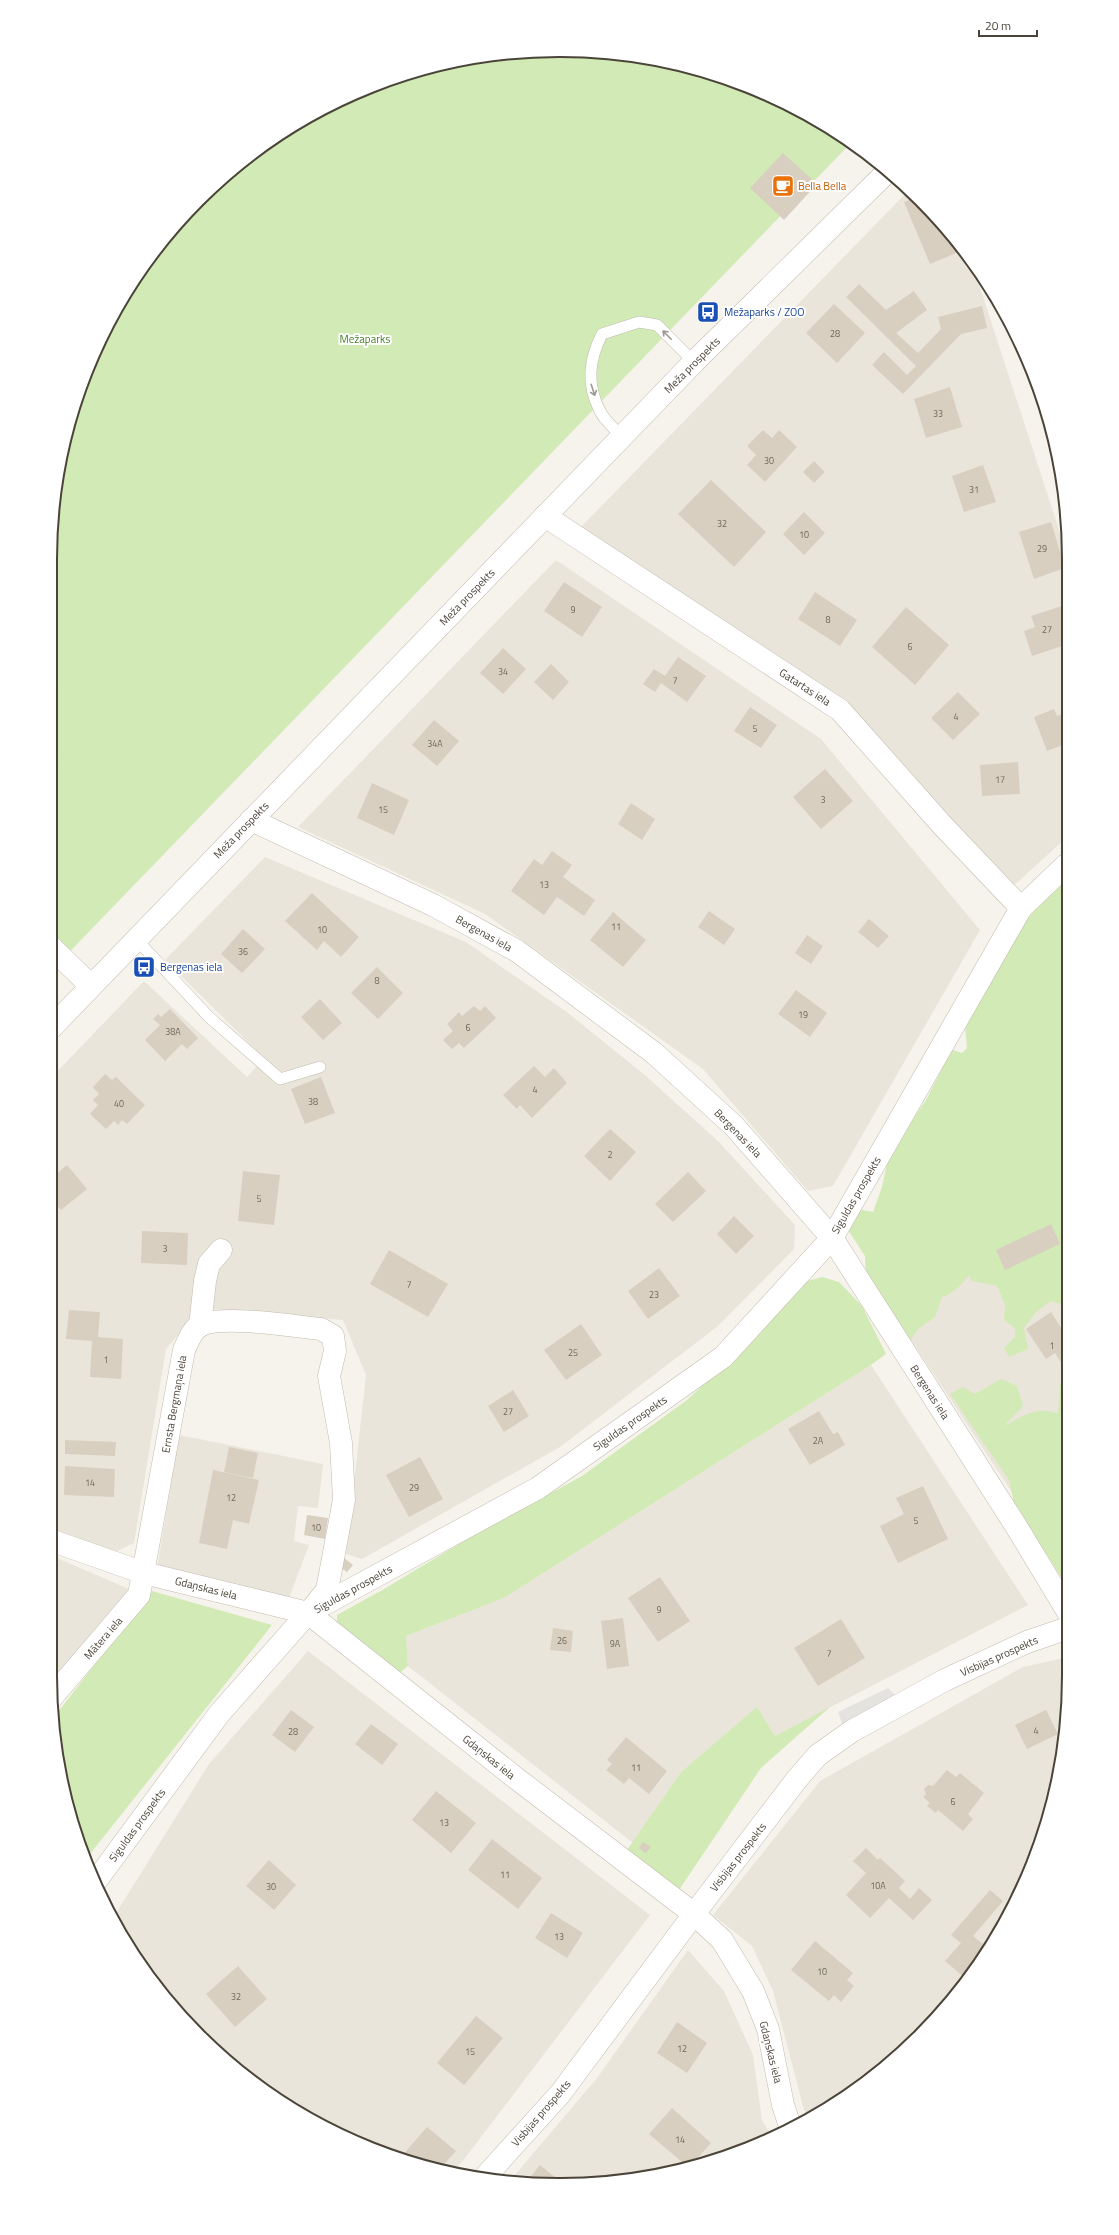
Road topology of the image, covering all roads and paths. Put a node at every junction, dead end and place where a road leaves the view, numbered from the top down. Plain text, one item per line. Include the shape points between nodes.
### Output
1 (883, 176) edge
2 (694, 362) junction
3 (622, 437) junction
4 (545, 516) junction
5 (251, 820) junction
6 (1062, 869) edge
7 (1021, 908) junction
8 (136, 939) junction
9 (57, 953) edge
10 (91, 986) junction
11 (57, 1022) edge
12 (320, 1067) dead end
13 (832, 1238) junction
14 (221, 1250) dead end
15 (200, 1326) junction
16 (57, 1542) edge
17 (144, 1573) junction
18 (1062, 1602) edge
19 (308, 1613) junction
20 (1062, 1630) edge
21 (57, 1692) edge
22 (99, 1877) edge
23 (694, 1914) junction
24 (789, 2122) edge
25 (489, 2173) edge

1 - 2 street, Meža prospekts
2 - 3 street, Meža prospekts
2 -> 3 lane via 656,325 639,322 602,334 593,352 590,385 600,412
3 - 4 street, Meža prospekts
4 - 5 street, Meža prospekts
4 - 7 street, Gatartas iela via 840,710 943,826
5 - 8 street, Meža prospekts
5 - 13 street, Bergenas iela via 433,905 517,951 661,1059 734,1126
6 - 7 street, Siguldas prospekts
7 - 13 street, Siguldas prospekts
8 - 10 street, Meža prospekts
8 - 12 lane via 209,1017 280,1079
9 - 10 street
10 - 11 street, Meža prospekts
13 - 18 street, Bergenas iela
13 - 19 street, Siguldas prospekts via 718,1361 538,1488
14 - 15 street via 209,1264
15 - 17 street, Ernsta Bergmaņa iela via 190,1336 184,1350
15 - 19 street via 219,1320 321,1329 333,1336 335,1351 329,1376 341,1442 344,1500 327,1590
16 - 17 street, Gdaņskas iela
17 - 19 street, Gdaņskas iela
17 - 21 street, Mātera iela via 140,1596
19 - 22 street, Siguldas prospekts via 219,1714
19 - 23 street, Gdaņskas iela via 517,1779
20 - 23 street, Visbijas prospekts via 1027,1642 945,1680 833,1743 808,1766
23 - 24 street, Gdaņskas iela via 722,1940 754,1991 768,2029
23 - 25 street, Visbijas prospekts via 560,2094

